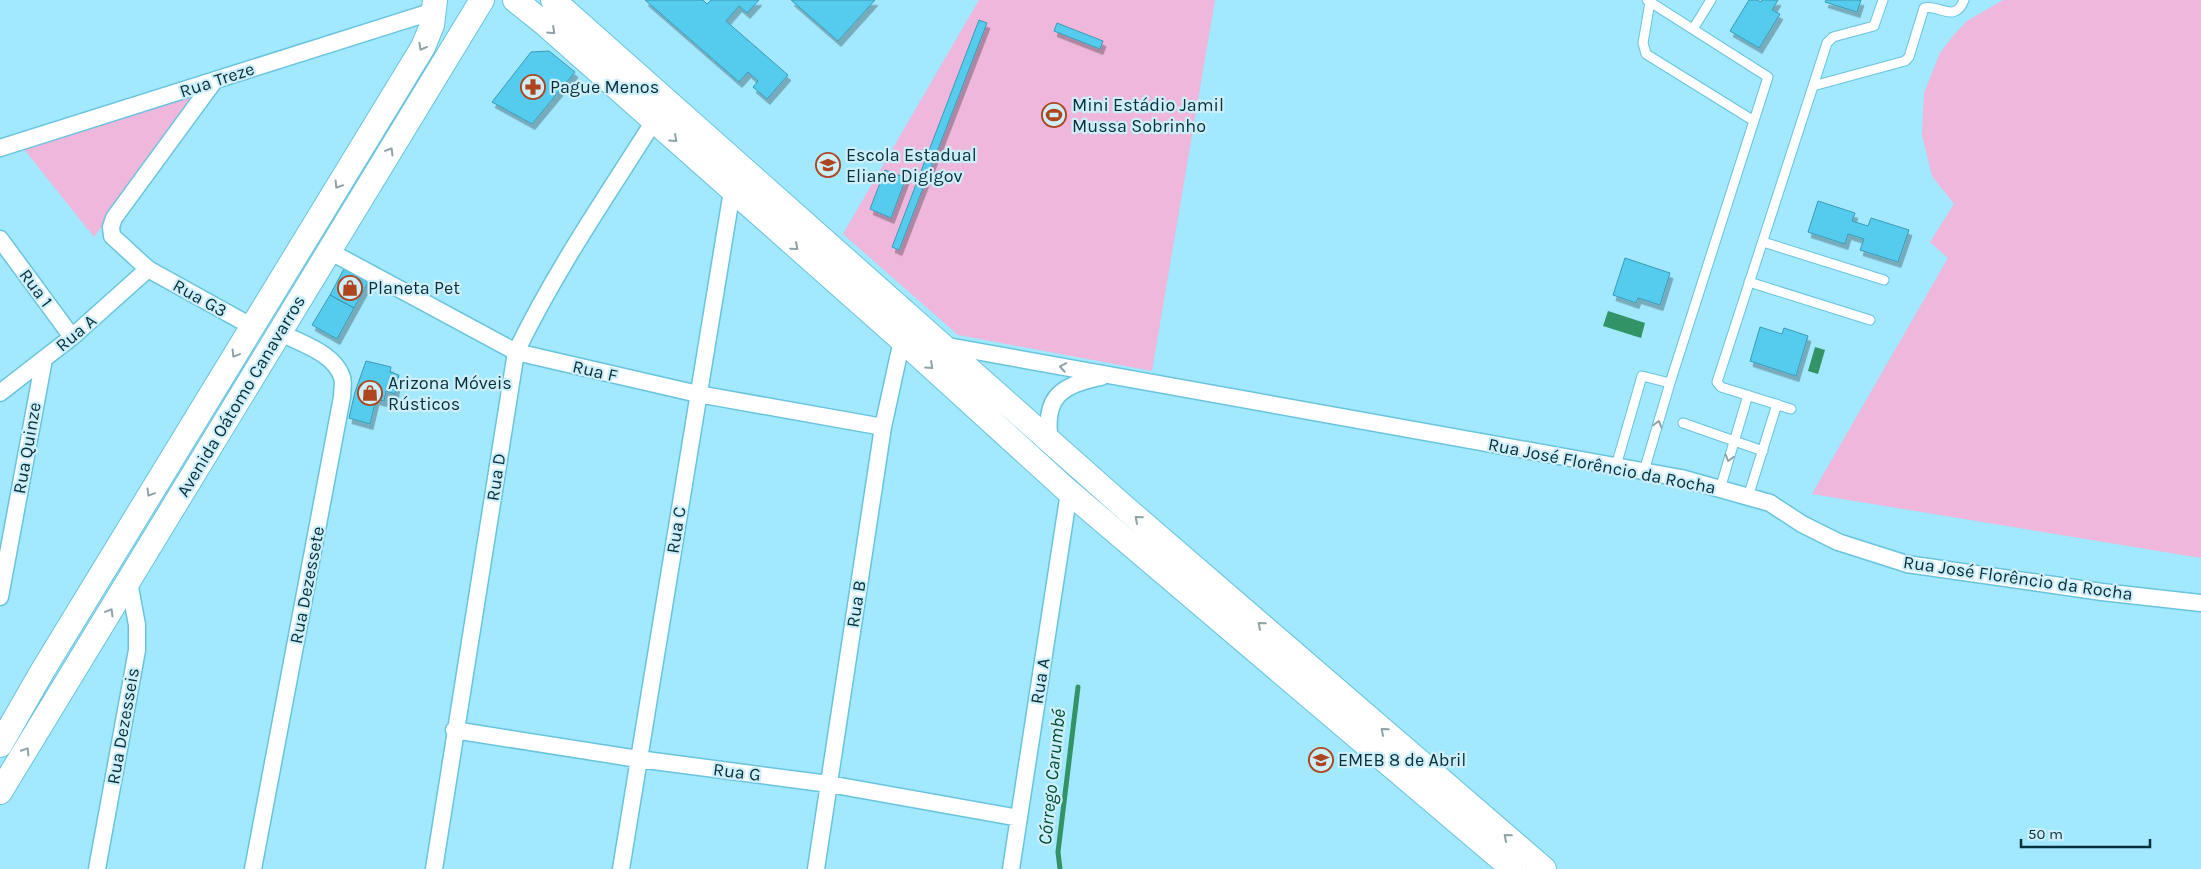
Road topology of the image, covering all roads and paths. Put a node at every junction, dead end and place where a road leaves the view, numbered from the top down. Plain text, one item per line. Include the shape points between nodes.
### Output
1 (482, 0) edge
2 (515, 0) edge
3 (553, 0) edge
4 (1711, 0) edge
5 (1883, 0) edge
6 (1964, 0) edge
7 (1649, 1) edge
8 (434, 5) edge
9 (1693, 29) junction
10 (215, 80) junction
11 (1814, 86) junction
12 (654, 120) junction
13 (1754, 121) junction
14 (0, 148) edge
15 (732, 192) junction
16 (0, 239) edge
17 (1763, 242) junction
18 (329, 251) junction
19 (148, 270) junction
20 (1884, 280) dead end
21 (1749, 282) junction
22 (1870, 320) dead end
23 (251, 326) junction
24 (281, 333) junction
25 (72, 336) junction
26 (902, 340) junction
27 (940, 345) junction
28 (516, 352) junction
29 (44, 359) junction
30 (1111, 375) junction
31 (1670, 383) junction
32 (0, 393) edge
33 (698, 394) junction
34 (1748, 395) junction
35 (1777, 404) junction
36 (1791, 409) dead end
37 (1684, 423) dead end
38 (883, 427) junction
39 (1734, 441) junction
40 (1050, 442) junction
41 (1763, 451) junction
42 (1616, 466) junction
43 (1644, 471) junction
44 (1720, 489) junction
45 (1069, 492) junction
46 (1748, 497) junction
47 (129, 582) junction
48 (0, 597) edge
49 (2201, 603) edge
50 (454, 730) junction
51 (0, 745) edge
52 (638, 759) junction
53 (830, 784) junction
54 (0, 792) edge
55 (1019, 818) junction
56 (98, 869) edge
57 (253, 869) edge
58 (434, 869) edge
59 (621, 869) edge
60 (816, 869) edge
61 (1012, 869) edge
62 (1513, 869) edge
63 (1544, 869) edge

18 -> 1 main road, Avenida Oátomo Canavarros
2 -> 12 main road
3 - 27 main road
4 - 9 lane
5 - 11 lane via 1874,26 1830,38
6 - 11 lane via 1960,8 1952,12 1924,8 1906,62
7 - 9 lane
7 - 13 lane via 1643,43 1646,54
8 - 10 street, Rua Treze
8 -> 23 main road, Avenida Oátomo Canavarros via 432,25 422,47
9 - 13 lane via 1768,77
10 - 14 street, Rua Treze
10 - 19 street, Rua G3 via 114,218 112,236
11 - 17 lane
12 -> 15 main road
12 - 28 street, Rua D via 562,266
13 - 31 lane
15 -> 26 main road
15 - 33 street, Rua C
16 - 25 street, Rua 1
17 - 20 lane
17 - 21 lane
18 - 24 main road, Avenida Oátomo Canavarros
18 - 28 street, Rua F
19 - 23 street, Rua G3
19 - 25 street, Rua A
21 - 22 lane
21 - 34 lane via 1717,382 1721,387
23 -> 51 main road, Avenida Oátomo Canavarros via 42,670
24 - 47 main road, Avenida Oátomo Canavarros
24 - 57 street, Rua Dezessete via 328,357 343,378
25 - 29 street, Rua A
26 - 38 street, Rua B
26 -> 45 main road
30 -> 27 street, Rua José Florêncio da Rocha
27 - 40 main road
28 - 33 street, Rua F
28 - 50 street, Rua D
29 - 32 street, Rua A
29 - 48 street, Rua Quinze
30 - 40 street, Rua José Florêncio da Rocha via 1068,387 1057,397 1048,412
30 - 42 street, Rua José Florêncio da Rocha
31 - 42 lane via 1642,376
43 -> 31 lane
33 - 38 street, Rua F
33 - 52 street, Rua C
34 - 35 lane
34 - 39 lane
35 - 36 lane
35 - 41 lane
37 - 39 lane
38 - 53 street, Rua B
39 - 41 lane
39 -> 44 lane
63 -> 40 main road
41 - 46 lane
42 - 43 street, Rua José Florêncio da Rocha
43 - 44 street, Rua José Florêncio da Rocha
44 - 46 street, Rua José Florêncio da Rocha
45 - 55 street, Rua A
45 - 62 main road
46 - 49 street, Rua José Florêncio da Rocha via 1770,503 1838,542 1907,564
54 -> 47 main road, Avenida Oátomo Canavarros
47 - 56 street, Rua Dezesseis via 137,625 137,650
50 - 52 street, Rua G
50 - 58 street, Rua D
52 - 53 street, Rua G
52 - 59 street, Rua C
53 - 55 street, Rua G
53 - 60 street, Rua B
55 - 61 street, Rua A

